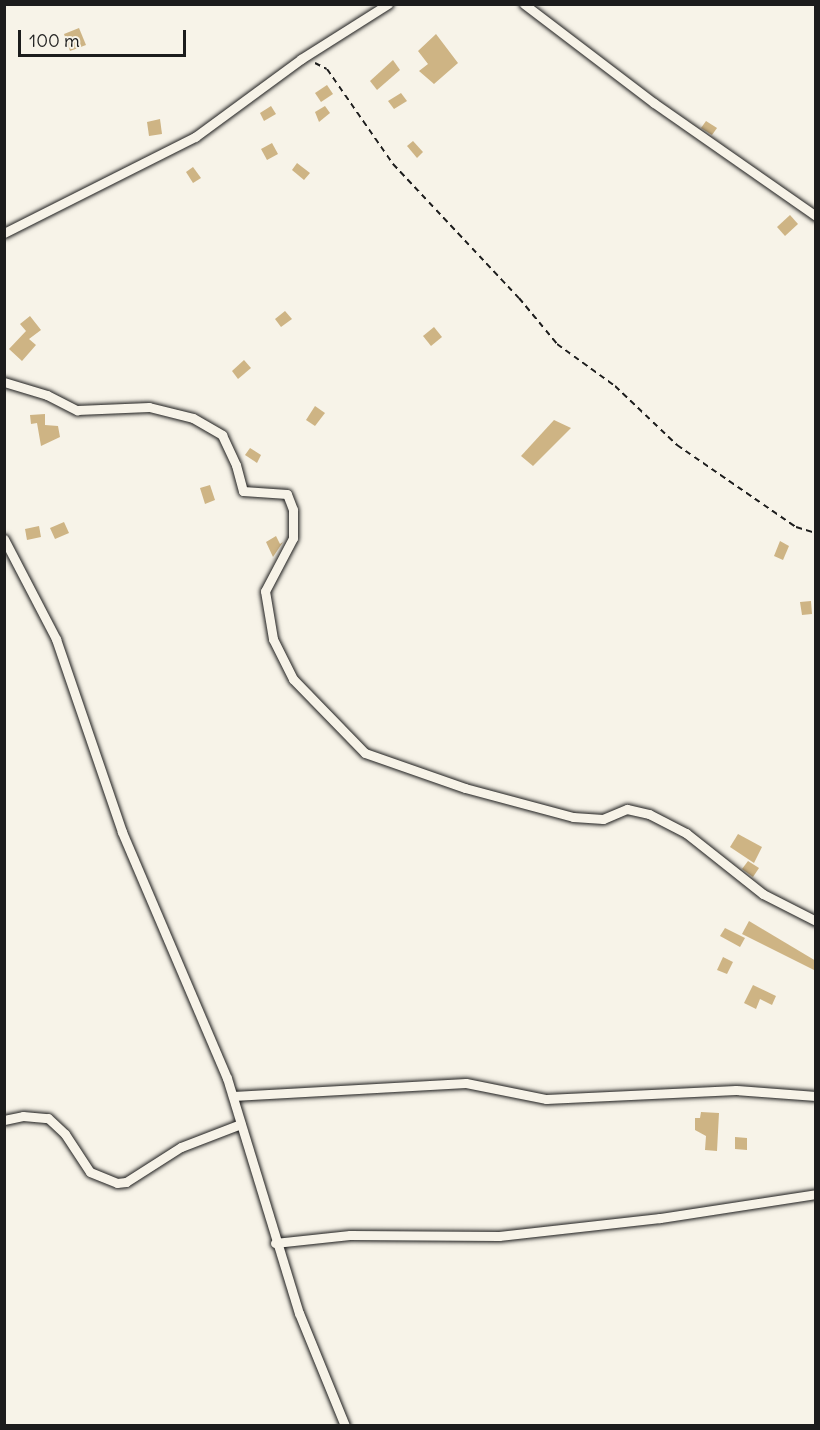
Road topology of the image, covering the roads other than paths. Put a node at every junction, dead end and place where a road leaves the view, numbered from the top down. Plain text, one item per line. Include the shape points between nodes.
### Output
1 (388, 4) edge
2 (524, 4) edge
3 (816, 216) edge
4 (4, 233) edge
5 (4, 382) edge
6 (4, 539) edge
7 (816, 921) edge
8 (233, 1096) junction
9 (816, 1096) edge
10 (4, 1120) edge
11 (241, 1124) junction
12 (816, 1194) edge
13 (275, 1243) junction
14 (345, 1425) edge

1 - 4 street via 301,59 195,137
2 - 3 street via 654,103
5 - 7 street via 47,395 77,410 149,407 193,418 222,435 243,491 257,495 287,494 293,510 294,538 266,591 273,639 293,679 365,753 465,788 573,817 603,819 627,809 649,814 686,833 763,894
6 - 8 street via 56,639 122,832
8 - 9 street via 446,1083 473,1084 546,1099 736,1090
8 - 11 street
10 - 11 street via 22,1116 48,1118 65,1134 90,1172 117,1183 126,1182 181,1147
11 - 13 street
12 - 13 street via 660,1218 499,1236 362,1235
13 - 14 street

